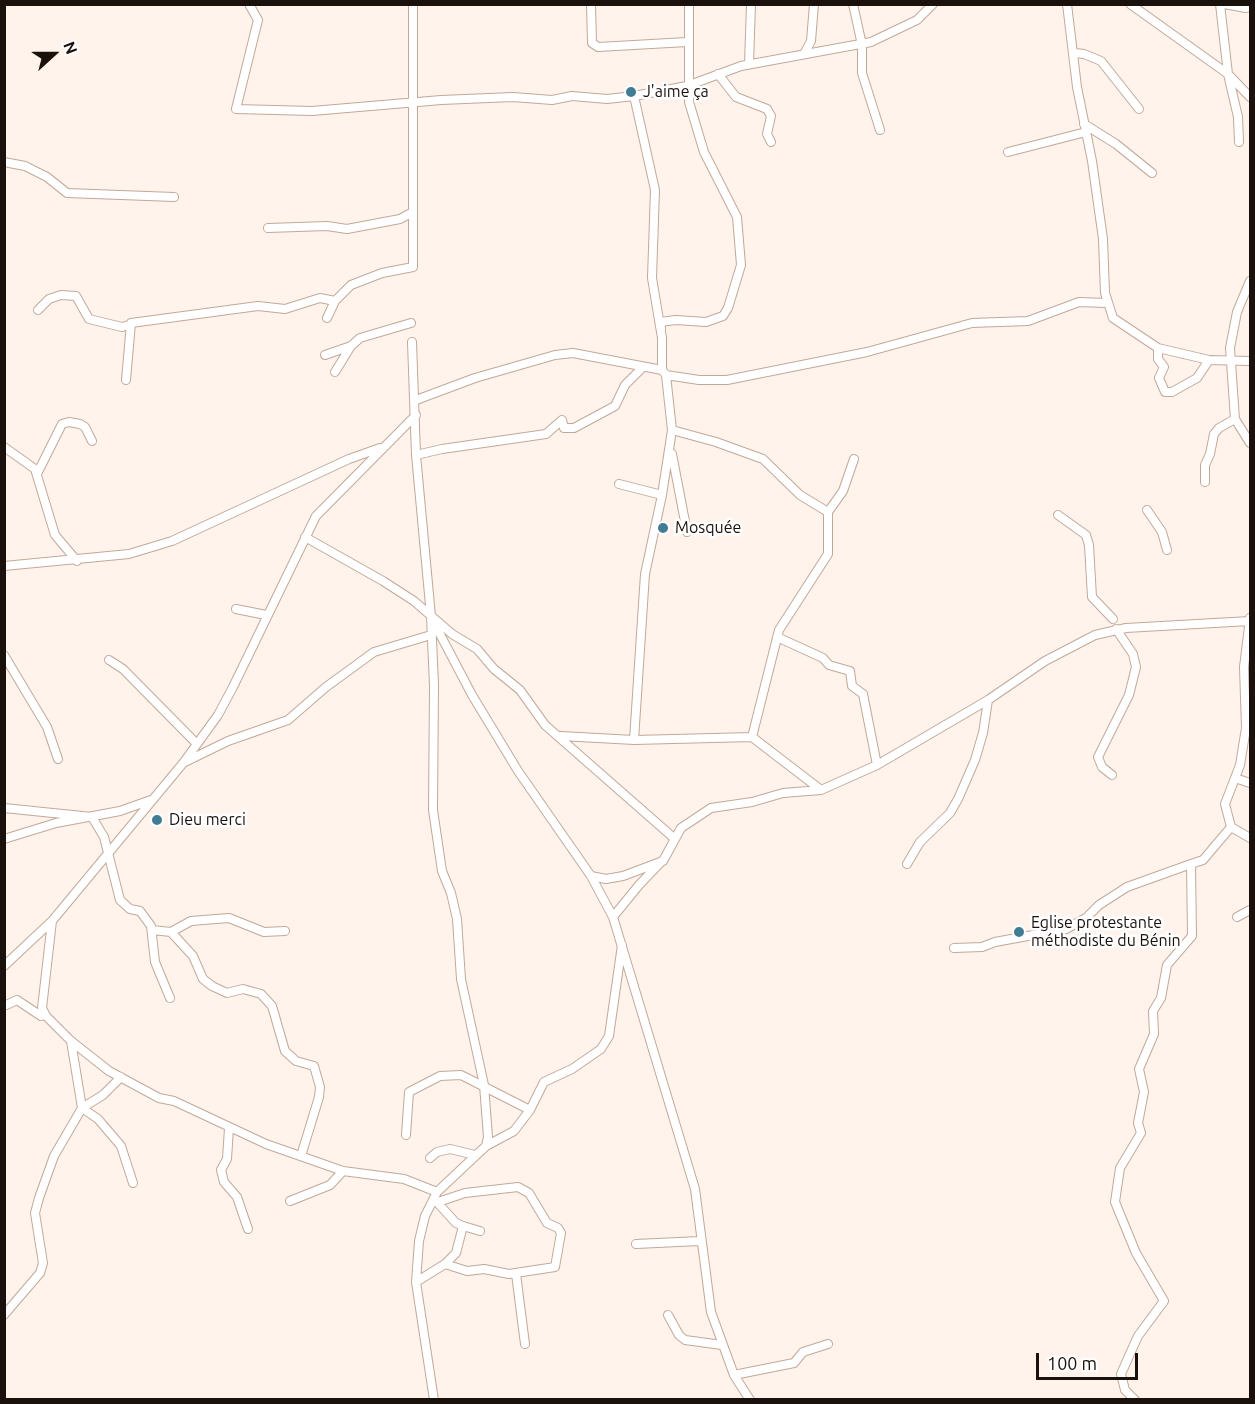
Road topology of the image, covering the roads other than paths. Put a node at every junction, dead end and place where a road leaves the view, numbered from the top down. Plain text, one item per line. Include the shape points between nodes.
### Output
1 (249, 4) edge
2 (413, 4) edge
3 (591, 4) edge
4 (689, 4) edge
5 (751, 4) edge
6 (814, 4) edge
7 (853, 4) edge
8 (933, 4) edge
9 (1067, 4) edge
10 (1130, 4) edge
11 (1222, 4) edge
12 (1246, 8) dead end
13 (687, 42) junction
14 (862, 45) junction
15 (1075, 53) junction
16 (804, 54) junction
17 (749, 64) junction
18 (718, 74) junction
19 (1228, 74) junction
20 (687, 86) junction
21 (634, 96) junction
22 (1251, 97) edge
23 (413, 101) junction
24 (1139, 109) dead end
25 (1085, 128) junction
26 (880, 130) dead end
27 (771, 142) dead end
28 (1239, 142) dead end
29 (1008, 152) dead end
30 (4, 162) edge
31 (1152, 174) dead end
32 (174, 197) dead end
33 (413, 212) junction
34 (268, 228) dead end
35 (1251, 281) edge
36 (335, 301) junction
37 (1106, 303) junction
38 (38, 310) dead end
39 (327, 318) dead end
40 (411, 323) dead end
41 (129, 325) junction
42 (662, 338) junction
43 (412, 342) dead end
44 (351, 346) junction
45 (1158, 348) junction
46 (326, 355) dead end
47 (1231, 359) junction
48 (1209, 360) junction
49 (1251, 361) edge
50 (642, 368) junction
51 (335, 372) dead end
52 (664, 373) junction
53 (126, 380) dead end
54 (416, 400) junction
55 (416, 415) junction
56 (1235, 419) junction
57 (672, 430) junction
58 (93, 441) dead end
59 (1251, 444) edge
60 (4, 447) edge
61 (383, 447) junction
62 (670, 448) junction
63 (416, 455) junction
64 (854, 459) dead end
65 (37, 474) junction
66 (1205, 482) dead end
67 (619, 484) dead end
68 (662, 495) junction
69 (1147, 510) dead end
70 (828, 512) junction
71 (1058, 515) dead end
72 (687, 532) dead end
73 (305, 537) junction
74 (1167, 550) dead end
75 (77, 561) junction
76 (4, 567) edge
77 (236, 609) dead end
78 (267, 615) junction
79 (431, 616) junction
80 (1113, 619) dead end
81 (1250, 620) edge
82 (1116, 629) junction
83 (431, 635) junction
84 (777, 637) junction
85 (4, 655) edge
86 (109, 660) dead end
87 (988, 700) junction
88 (561, 736) junction
89 (752, 737) junction
90 (634, 740) junction
91 (196, 744) junction
92 (58, 759) dead end
93 (184, 762) junction
94 (877, 765) junction
95 (1112, 775) dead end
96 (1235, 778) junction
97 (1251, 783) edge
98 (821, 790) junction
99 (152, 799) junction
100 (4, 808) edge
101 (46, 811) junction
102 (92, 817) junction
103 (56, 823) junction
104 (1231, 827) junction
105 (1251, 838) edge
106 (4, 839) edge
107 (675, 839) junction
108 (108, 857) junction
109 (663, 861) junction
110 (908, 864) dead end
111 (1191, 864) junction
112 (591, 876) junction
113 (1251, 910) edge
114 (613, 917) junction
115 (1237, 917) dead end
116 (52, 921) junction
117 (152, 930) junction
118 (285, 931) dead end
119 (171, 932) junction
120 (623, 942) junction
121 (954, 948) dead end
122 (4, 966) edge
123 (170, 998) dead end
124 (4, 1006) edge
125 (41, 1016) dead end
126 (71, 1041) junction
127 (121, 1077) junction
128 (484, 1085) junction
129 (82, 1108) junction
130 (530, 1110) junction
131 (229, 1128) junction
132 (406, 1135) dead end
133 (486, 1146) junction
134 (475, 1155) junction
135 (301, 1156) junction
136 (430, 1158) dead end
137 (343, 1171) junction
138 (133, 1183) dead end
139 (436, 1197) junction
140 (291, 1201) dead end
141 (463, 1226) junction
142 (249, 1229) dead end
143 (480, 1231) dead end
144 (700, 1241) junction
145 (636, 1244) dead end
146 (445, 1264) junction
147 (516, 1274) junction
148 (416, 1282) junction
149 (668, 1314) dead end
150 (4, 1315) edge
151 (525, 1344) dead end
152 (828, 1344) dead end
153 (722, 1345) junction
154 (734, 1375) junction
155 (434, 1400) edge
156 (750, 1400) edge
157 (1136, 1400) edge

1 - 23 street via 258,20 236,110 312,111
2 - 23 street
3 - 13 street via 592,43 598,47
4 - 13 street
5 - 17 street
6 - 16 street via 811,41
7 - 14 street
8 - 14 street via 917,20
9 - 15 street
10 - 19 street
11 - 12 street
11 - 19 street
13 - 20 street
14 - 16 street
14 - 26 street via 862,73
15 - 24 street via 1101,61
15 - 25 street
16 - 17 street
17 - 18 street
18 - 20 street
18 - 27 street via 736,97 767,109 771,116 767,134
19 - 22 street
19 - 28 street via 1238,117
20 - 21 street
20 - 42 street via 704,152 737,217 741,265 723,316 706,322 660,322
21 - 23 street
21 - 42 street via 654,181 652,278
23 - 33 street
25 - 29 street
25 - 31 street via 1116,144
25 - 37 street via 1103,239
30 - 32 street via 47,177 67,193
33 - 34 street via 400,219 347,229
33 - 36 street via 413,267 354,283
35 - 47 street via 1237,312
36 - 39 street
36 - 41 street via 320,298 285,309 258,306
37 - 45 street via 1113,318
37 - 52 street via 1079,302 1028,321 972,323 867,352 749,376 699,380
38 - 41 street via 49,299 76,296 89,319 122,327
40 - 44 street via 360,338
41 - 53 street
42 - 52 street
43 - 54 street
44 - 46 street
44 - 51 street
45 - 48 street
45 - 48 street via 1158,359 1164,367 1159,378 1166,392 1197,378
47 - 48 street
47 - 49 street
47 - 56 street
50 - 52 street
50 - 54 street via 573,353 555,355
50 - 63 street via 625,385 615,406 574,428 564,428 562,420 546,434
52 - 57 street
54 - 55 street
55 - 61 street
55 - 63 street
56 - 59 street
56 - 66 street via 1214,434 1205,465
57 - 62 street
57 - 70 street via 763,459 800,495
58 - 65 street via 86,427 62,424
60 - 65 street via 23,458
61 - 73 street via 316,516
61 - 75 street via 172,541 129,555
62 - 68 street
62 - 72 street
63 - 79 street
64 - 70 street via 843,491
65 - 75 street via 54,535
67 - 68 street
68 - 90 street via 645,574
69 - 74 street via 1162,532
70 - 84 street via 828,554 783,621
71 - 80 street via 1086,536 1092,597
73 - 78 street
73 - 79 street via 383,581
75 - 76 street
77 - 78 street
78 - 91 street via 218,715
79 - 83 street
79 - 88 street via 477,649 520,690 545,724
79 - 112 street via 518,771
81 - 82 street
81 - 96 street via 1244,667 1246,728
82 - 87 street via 1095,635 1045,661
82 - 95 street via 1133,654 1136,667 1131,689 1098,757
83 - 93 street via 374,652 288,720
83 - 128 street via 433,810 442,871 457,919 461,979
84 - 89 street
84 - 94 street via 823,658 829,665 850,671 852,686 862,694
85 - 92 street via 47,727
86 - 91 street via 123,669
87 - 94 street
87 - 110 street via 978,751 958,799 950,813 920,842
88 - 90 street
88 - 107 street
89 - 90 street
89 - 98 street
91 - 93 street
93 - 99 street
94 - 98 street
96 - 97 street
96 - 104 street via 1225,804
98 - 107 street via 783,793 711,808 681,828
99 - 102 street
99 - 108 street
100 - 101 street
101 - 102 street
101 - 103 street
102 - 103 street
102 - 108 street
103 - 106 street
104 - 105 street
104 - 111 street via 1203,860
107 - 109 street
108 - 116 street
108 - 117 street via 120,900 147,917
109 - 112 street via 623,876
109 - 114 street
111 - 121 street via 1127,887 1066,929 982,947
111 - 157 street via 1192,936 1167,965 1161,998 1154,1011 1154,1034 1139,1069 1144,1092 1138,1123 1141,1133 1120,1168 1115,1202 1136,1253 1164,1300 1138,1336 1121,1374 1125,1390
112 - 114 street
113 - 115 street
114 - 120 street
116 - 122 street
116 - 126 street via 42,1008
117 - 119 street
117 - 123 street via 155,962
118 - 119 street via 264,932 229,918 191,921
119 - 135 street via 193,956 203,979 212,986 227,993 243,989 261,994 272,1006 285,1051 296,1062 314,1066 319,1097
120 - 130 street via 606,1041 585,1060 544,1082
120 - 144 street via 695,1189
124 - 125 street via 16,1000
126 - 127 street
126 - 129 street
127 - 129 street
127 - 131 street
128 - 130 street
128 - 132 street via 451,1074 409,1092
128 - 133 street
129 - 138 street via 98,1119 121,1146
129 - 150 street via 54,1156 35,1213 43,1263 40,1273
130 - 133 street via 506,1137
131 - 135 street
131 - 142 street via 221,1170
133 - 134 street
134 - 136 street via 450,1149
134 - 139 street
135 - 137 street
137 - 139 street via 405,1179
137 - 140 street via 333,1184
139 - 141 street via 456,1223
139 - 147 street via 518,1187 529,1193 547,1223 561,1233 555,1267
139 - 148 street via 425,1216 419,1241
141 - 143 street
141 - 146 street via 456,1253
144 - 145 street
144 - 153 street via 711,1312
146 - 147 street via 467,1271 484,1269
146 - 148 street
147 - 151 street
148 - 155 street
149 - 153 street via 685,1340
152 - 154 street via 803,1352 794,1363
153 - 154 street
154 - 156 street

